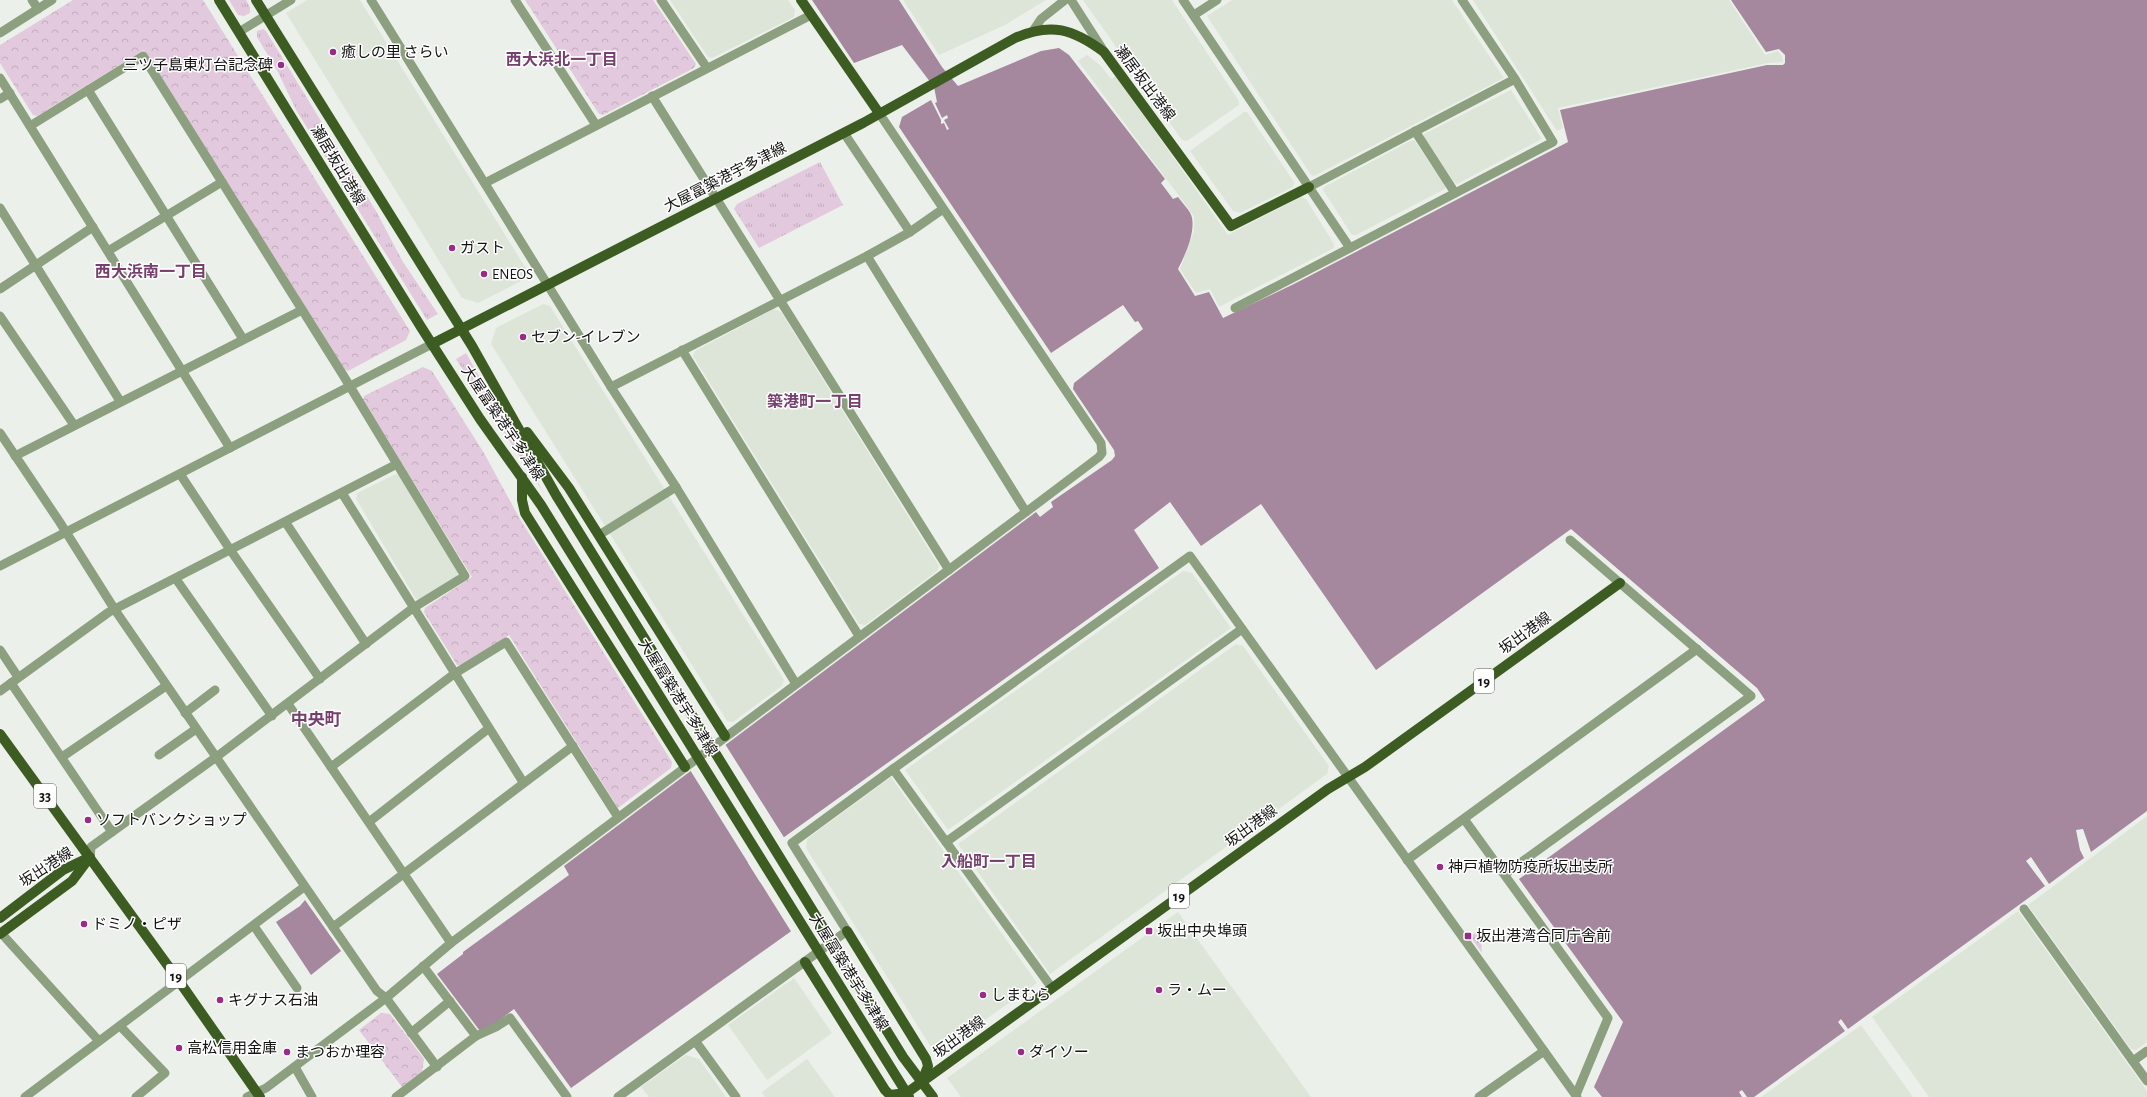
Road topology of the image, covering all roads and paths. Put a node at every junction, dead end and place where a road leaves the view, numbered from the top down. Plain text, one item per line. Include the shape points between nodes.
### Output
1 (32, 0) edge
2 (52, 0) edge
3 (218, 0) edge
4 (256, 0) edge
5 (291, 0) edge
6 (371, 0) edge
7 (515, 0) edge
8 (661, 0) edge
9 (801, 0) edge
10 (1065, 0) edge
11 (1071, 0) edge
12 (1183, 0) edge
13 (1217, 0) edge
14 (1462, 0) edge
15 (38, 9) junction
16 (811, 14) junction
17 (1194, 15) junction
18 (266, 16) junction
19 (1033, 31) junction
20 (239, 32) junction
21 (0, 33) edge
22 (1104, 52) junction
23 (707, 68) junction
24 (0, 78) edge
25 (1515, 79) junction
26 (88, 90) junction
27 (10, 93) junction
28 (652, 96) junction
29 (0, 100) edge
30 (879, 114) junction
31 (596, 125) junction
32 (30, 126) junction
33 (1415, 132) junction
34 (844, 133) junction
35 (222, 182) junction
36 (485, 183) junction
37 (1309, 187) junction
38 (1455, 193) junction
39 (716, 198) junction
40 (0, 208) edge
41 (943, 209) junction
42 (166, 216) junction
43 (93, 227) junction
44 (910, 232) junction
45 (1350, 248) junction
46 (108, 251) junction
47 (867, 256) junction
48 (36, 265) junction
49 (548, 284) junction
50 (0, 289) edge
51 (780, 300) junction
52 (1235, 308) dead end
53 (302, 310) junction
54 (0, 316) edge
55 (461, 329) junction
56 (243, 339) junction
57 (432, 344) junction
58 (682, 350) junction
59 (182, 369) junction
60 (350, 386) junction
61 (611, 387) junction
62 (120, 401) junction
63 (505, 403) junction
64 (74, 425) junction
65 (0, 433) edge
66 (230, 448) junction
67 (15, 456) junction
68 (398, 464) junction
69 (180, 474) junction
70 (522, 477) junction
71 (676, 486) junction
72 (342, 493) junction
73 (1026, 512) junction
74 (286, 523) junction
75 (66, 533) junction
76 (599, 535) junction
77 (1570, 540) dead end
78 (230, 551) junction
79 (0, 566) edge
80 (949, 570) junction
81 (176, 579) junction
82 (1620, 583) junction
83 (413, 608) junction
84 (115, 610) junction
85 (1242, 629) junction
86 (859, 636) junction
87 (366, 644) junction
88 (1697, 649) junction
89 (0, 650) edge
90 (454, 674) junction
91 (14, 680) junction
92 (320, 680) junction
93 (796, 684) junction
94 (166, 686) junction
95 (215, 690) dead end
96 (0, 691) edge
97 (288, 704) junction
98 (185, 713) junction
99 (272, 716) junction
100 (196, 729) junction
101 (488, 729) junction
102 (0, 734) edge
103 (725, 736) junction
104 (573, 746) junction
105 (159, 755) dead end
106 (62, 757) junction
107 (215, 758) junction
108 (331, 767) junction
109 (685, 767) junction
110 (893, 769) junction
111 (1347, 778) junction
112 (523, 782) junction
113 (618, 817) junction
114 (1464, 819) junction
115 (369, 822) junction
116 (112, 832) junction
117 (946, 842) junction
118 (90, 857) junction
119 (1407, 860) junction
120 (404, 874) junction
121 (1504, 874) junction
122 (304, 887) junction
123 (2024, 909) dead end
124 (0, 918) edge
125 (254, 926) junction
126 (333, 927) junction
127 (847, 931) junction
128 (0, 933) edge
129 (451, 943) junction
130 (805, 962) junction
131 (423, 966) junction
132 (179, 981) junction
133 (297, 988) dead end
134 (1052, 988) junction
135 (386, 998) junction
136 (450, 1001) junction
137 (120, 1026) junction
138 (411, 1032) junction
139 (476, 1036) junction
140 (99, 1041) junction
141 (696, 1042) junction
142 (1544, 1051) junction
143 (2147, 1051) edge
144 (2133, 1061) junction
145 (295, 1067) junction
146 (437, 1067) junction
147 (2147, 1081) edge
148 (921, 1082) junction
149 (258, 1095) edge
150 (905, 1096) edge
151 (1576, 1096) edge
152 (25, 1097) edge
153 (136, 1097) edge
154 (247, 1097) edge
155 (312, 1097) edge
156 (396, 1097) edge
157 (567, 1097) edge
158 (618, 1097) edge
159 (736, 1097) edge
160 (933, 1097) edge
161 (1479, 1097) edge

1 - 15 street
2 - 15 street
3 - 20 main road, 瀬居坂出港線
4 - 18 main road, 瀬居坂出港線
5 - 18 street
6 - 36 street
7 - 31 street
8 - 23 street
9 - 16 main road
10 - 19 street via 1041,19
11 - 22 street
12 - 17 street
13 - 17 street
14 - 25 street
15 - 21 street
16 - 23 street
16 - 30 main road
17 - 37 street
18 - 20 street
18 - 55 main road, 瀬居坂出港線
19 - 22 main road, 瀬居坂出港線 via 1059,29 1071,32
19 - 30 main road, 瀬居坂出港線 via 1015,38
20 - 57 main road, 瀬居坂出港線
22 - 37 main road, 瀬居坂出港線 via 1231,226
23 - 28 street
24 - 27 street
25 - 33 street
25 - 38 street via 1553,142
26 - 32 street
26 - 35 street via 142,56
26 - 42 street
27 - 29 street
27 - 32 street
28 - 31 street
28 - 39 street
30 - 34 main road, 大屋冨築港宇多津線
30 - 41 street
31 - 36 street
32 - 43 street
33 - 37 street
33 - 38 street
34 - 39 main road, 大屋冨築港宇多津線
34 - 44 street
35 - 42 street
35 - 53 street
36 - 49 street
37 - 45 street
38 - 45 street
39 - 49 main road, 大屋冨築港宇多津線
39 - 51 street
40 - 48 street
41 - 44 street
41 - 73 street via 1102,442 1102,453 1099,457
42 - 46 street
42 - 56 street
43 - 46 street
43 - 48 street
44 - 47 street
45 - 52 street
46 - 59 street
47 - 51 street
47 - 73 street
48 - 50 street
48 - 62 street
49 - 55 main road, 大屋冨築港宇多津線
49 - 61 street
51 - 58 street
51 - 80 street
53 - 56 street
53 - 60 street
54 - 64 street
55 - 57 main road, 大屋冨築港宇多津線
55 - 63 main road, 大屋冨築港宇多津線
56 - 59 street
57 - 60 street
57 - 70 main road, 大屋冨築港宇多津線 via 480,419
58 - 61 street
58 - 86 street
59 - 62 street
59 - 66 street
60 - 66 street
60 - 68 street
61 - 71 street
62 - 64 street
63 - 76 main road via 569,488
63 - 148 main road, 大屋冨築港宇多津線 via 556,495
64 - 67 street
65 - 67 street
66 - 69 street
67 - 75 street
68 - 72 street
68 - 83 street via 466,576
69 - 75 street
69 - 78 street
70 - 109 main road via 525,513
70 - 150 main road, 大屋冨築港宇多津線 via 837,981
71 - 76 street
71 - 93 street
72 - 74 street
72 - 83 street
73 - 80 street
74 - 78 street
74 - 87 street
75 - 79 street
75 - 84 street
76 - 103 main road
77 - 82 street
78 - 81 street
78 - 92 street
80 - 86 street
81 - 84 street
81 - 99 street
82 - 88 street
82 - 111 main road, 坂出港線 / 19
83 - 87 street
83 - 90 street
84 - 91 street
84 - 94 street
85 - 110 street via 1190,556
85 - 111 street
85 - 117 street
86 - 93 street
87 - 92 street
88 - 114 street
88 - 121 street via 1751,696
89 - 91 street
90 - 101 street
90 - 104 street via 506,642
90 - 108 street
91 - 96 street
91 - 106 street
92 - 97 street
93 - 103 street
94 - 98 street
94 - 106 street
95 - 98 street
97 - 99 street
97 - 108 street
98 - 100 street
99 - 107 street
100 - 105 street
100 - 107 street
101 - 112 street
101 - 115 street
102 - 118 main road, 33
103 - 109 street
104 - 112 street
104 - 113 street
106 - 116 street
107 - 116 street
107 - 122 street
108 - 115 street
109 - 113 street
110 - 117 street
110 - 127 street via 792,843
111 - 119 street
111 - 134 main road, 坂出港線 / 19 via 1328,789
112 - 120 street
113 - 129 street
114 - 119 street
114 - 121 street
115 - 120 street
116 - 118 street via 92,847
117 - 134 street
118 - 124 main road, 坂出港線 via 63,870
118 - 128 main road, 坂出港線 via 72,881
118 - 132 main road, 坂出港線 / 19
119 - 142 street
120 - 126 street
120 - 129 street
121 - 151 street via 1608,1018
122 - 125 street
122 - 126 street
123 - 144 street
125 - 132 street
125 - 133 street
126 - 135 street via 376,991
127 - 130 street
127 - 148 main road via 926,1059 928,1066
128 - 140 street
129 - 131 street
130 - 141 street
130 - 150 main road via 885,1090 890,1095
131 - 135 street
131 - 136 street
132 - 137 street
132 - 149 main road, 坂出港線 / 19
134 - 148 main road, 坂出港線 / 19
135 - 138 street
135 - 145 street
136 - 138 street
136 - 139 street
137 - 140 street
137 - 153 street via 165,1073
138 - 146 street
139 - 146 street
139 - 157 street via 510,1018
140 - 152 street
141 - 158 street
141 - 159 street
142 - 151 street
142 - 161 street
143 - 144 street
144 - 147 street
145 - 149 street
145 - 155 street
146 - 156 street
148 - 150 main road, 坂出港線 / 19
148 - 160 main road, 大屋冨築港宇多津線
149 - 154 street

